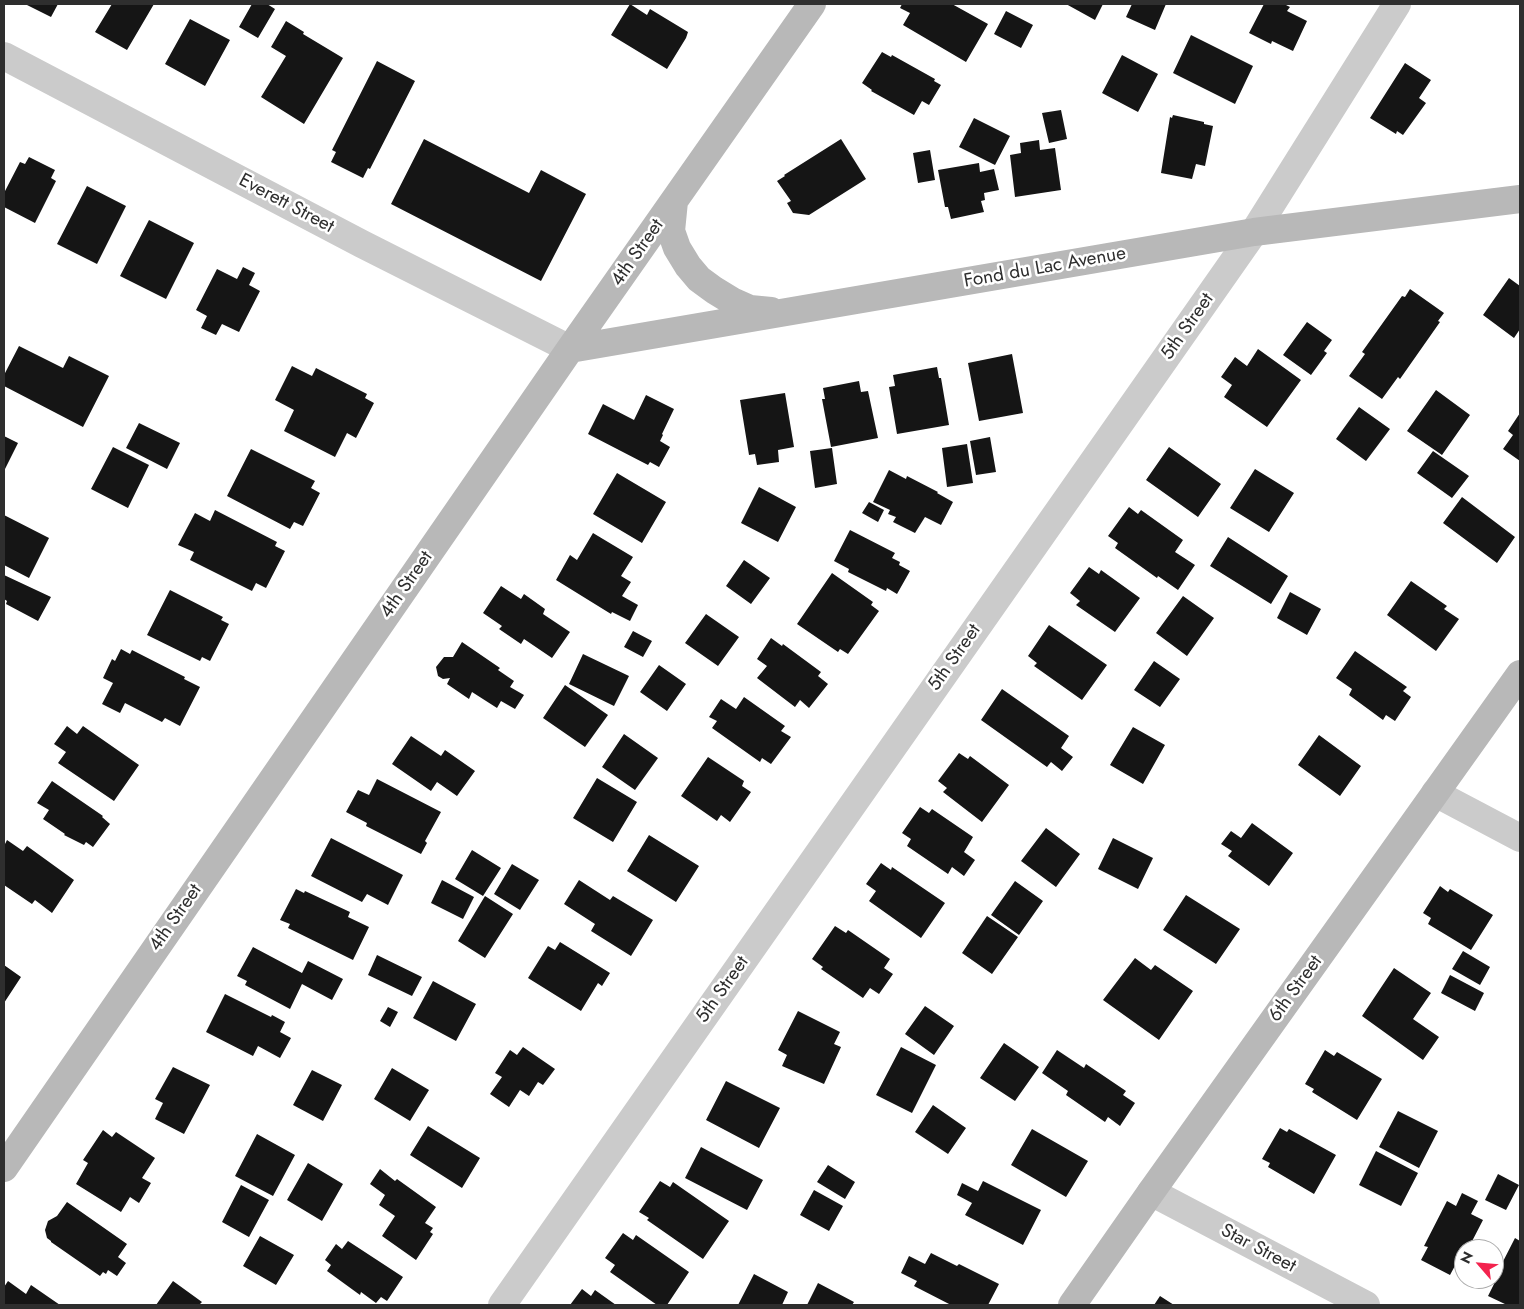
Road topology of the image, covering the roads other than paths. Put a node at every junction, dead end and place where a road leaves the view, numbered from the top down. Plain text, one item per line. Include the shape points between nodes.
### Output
1 (812, 4) edge
2 (1397, 4) edge
3 (4, 56) edge
4 (1520, 199) edge
5 (674, 201) junction
6 (1254, 232) junction
7 (785, 313) junction
8 (570, 349) junction
9 (1520, 674) edge
10 (1435, 793) junction
11 (1520, 838) edge
12 (4, 1168) edge
13 (1151, 1192) junction
14 (502, 1305) edge
15 (1072, 1305) edge
16 (1366, 1305) edge

1 - 5 street, 4th Street
2 - 6 street, 5th Street
3 - 8 street, Everett Street
4 - 6 street, Fond du Lac Avenue
5 - 7 street via 671,232 688,266 700,279 732,301 750,308
5 - 8 street, 4th Street
6 - 7 street, Fond du Lac Avenue
6 - 14 street, 5th Street
7 - 8 street, Fond du Lac Avenue
8 - 12 street, 4th Street
9 - 10 street, 6th Street
10 - 11 street
10 - 13 street, 6th Street
13 - 15 street, 6th Street
13 - 16 street, Star Street

